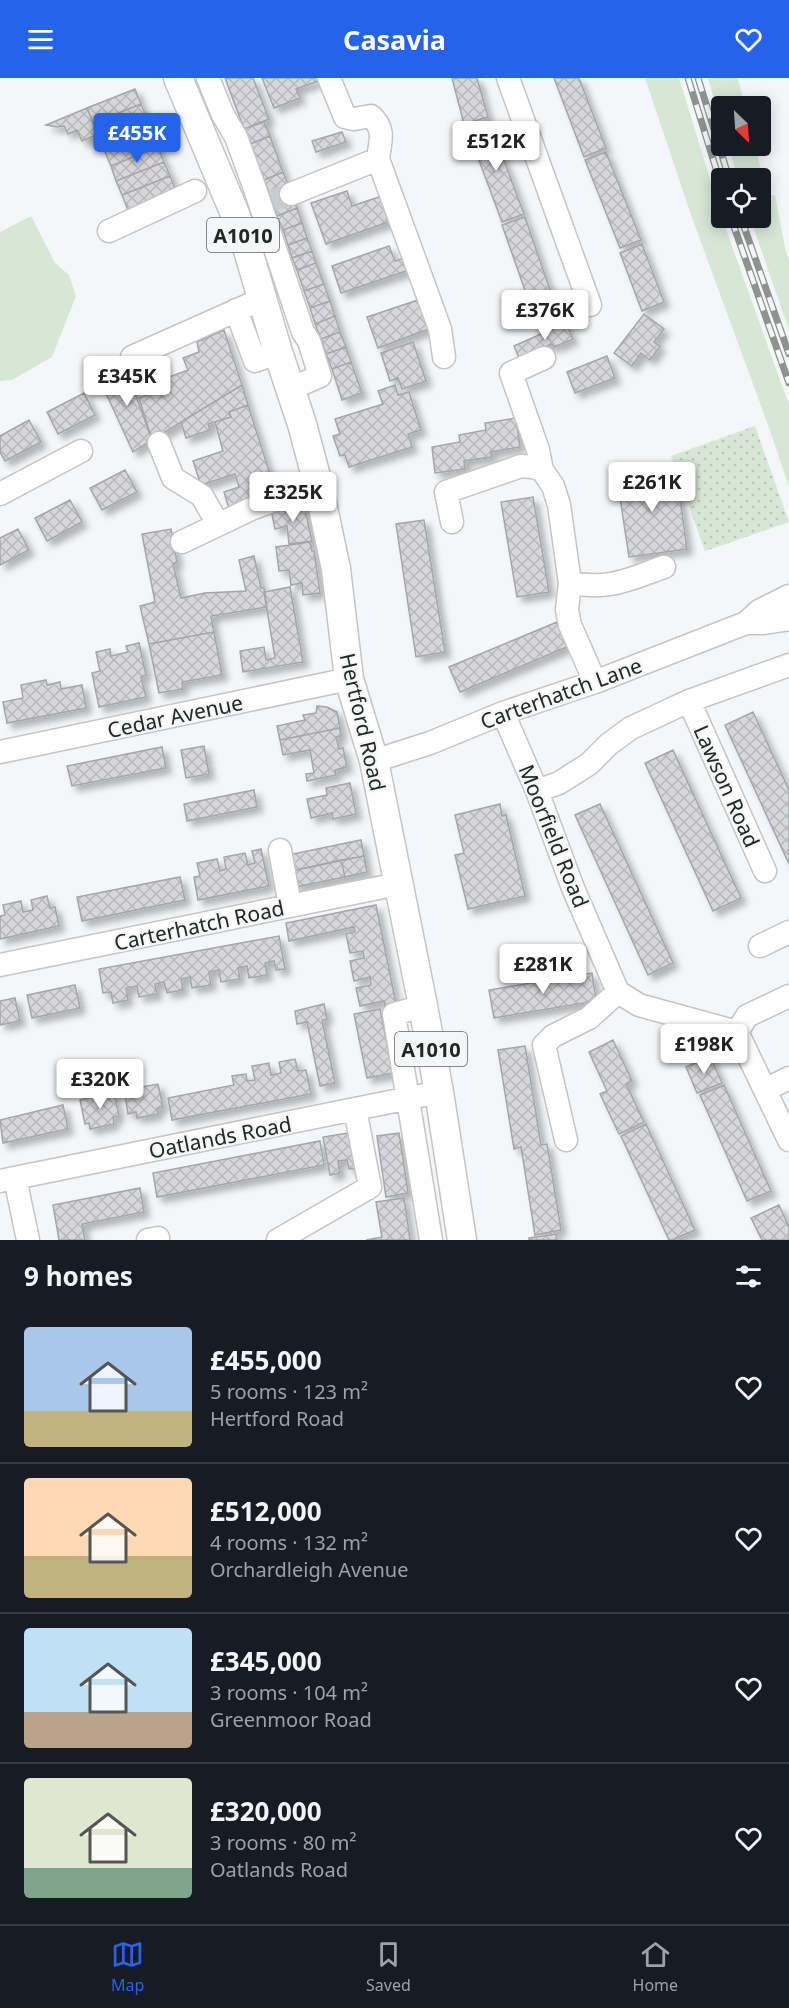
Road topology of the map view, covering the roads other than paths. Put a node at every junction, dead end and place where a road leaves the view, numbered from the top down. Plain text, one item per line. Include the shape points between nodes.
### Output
1 (178, 78) edge
2 (208, 78) edge
3 (329, 78) edge
4 (508, 78) edge
5 (378, 159) junction
6 (195, 191) dead end
7 (265, 204) junction
8 (109, 231) dead end
9 (249, 305) junction
10 (590, 305) dead end
11 (132, 357) dead end
12 (444, 357) dead end
13 (544, 358) dead end
14 (304, 383) dead end
15 (159, 443) dead end
16 (81, 451) dead end
17 (542, 470) junction
18 (318, 484) junction
19 (0, 494) edge
20 (452, 522) dead end
21 (218, 524) junction
22 (182, 542) dead end
23 (664, 567) dead end
24 (570, 583) junction
25 (789, 596) edge
26 (789, 619) edge
27 (746, 623) junction
28 (789, 665) edge
29 (349, 678) junction
30 (595, 682) junction
31 (688, 701) junction
32 (503, 714) junction
33 (0, 752) edge
34 (374, 761) junction
35 (537, 790) junction
36 (280, 850) dead end
37 (765, 871) dead end
38 (398, 884) junction
39 (290, 906) junction
40 (789, 932) edge
41 (760, 945) dead end
42 (0, 965) edge
43 (618, 992) junction
44 (789, 996) edge
45 (415, 1008) junction
46 (742, 1024) junction
47 (789, 1078) edge
48 (765, 1090) junction
49 (439, 1092) junction
50 (409, 1098) junction
51 (354, 1109) junction
52 (566, 1140) dead end
53 (789, 1140) edge
54 (7, 1180) edge
55 (28, 1240) edge
56 (278, 1240) edge
57 (431, 1240) edge
58 (462, 1240) edge

1 - 7 main road, Hertford Road / A1010
2 - 7 street, Hertford Road
3 - 5 street via 345,117 371,116 378,122 383,137
4 - 10 street
5 - 7 street
5 - 12 street via 440,328
6 - 8 street
7 - 9 main road, Hertford Road / A1010
7 - 14 street, Hertford Road via 320,376
9 - 11 street
9 - 18 main road, Hertford Road / A1010 via 278,352
13 - 17 street via 511,373
15 - 21 street via 173,478 202,496
16 - 19 street
17 - 20 street via 521,466 446,492
17 - 24 street via 559,505
18 - 21 street
18 - 29 main road, Hertford Road / A1010 via 336,569
21 - 22 street
23 - 24 street via 611,585
24 - 30 street via 570,625
25 - 27 street, Carterhatch Lane via 759,610
26 - 27 street, Carterhatch Lane
27 - 30 street, Carterhatch Lane
28 - 31 street, Lawson Road
29 - 33 street, Cedar Avenue
29 - 34 main road, Hertford Road / A1010
30 - 32 street, Carterhatch Lane
31 - 35 street, Lawson Road via 631,728 589,764 559,783
31 - 37 street, Lawson Road
32 - 34 street, Carterhatch Lane
32 - 35 street, Moorfield Road
34 - 38 main road, Hertford Road / A1010
35 - 43 street, Moorfield Road via 573,888
36 - 39 street
38 - 39 street, Carterhatch Road
38 - 45 main road, Hertford Road / A1010
39 - 42 street, Carterhatch Road
40 - 41 street
43 - 46 street via 639,1005
43 - 52 street via 589,1018 553,1035 544,1045
44 - 46 street
45 - 49 main road, Hertford Road / A1010
45 - 50 street via 394,1014
46 - 48 street
47 - 48 street
48 - 53 street
49 - 50 street, Oatlands Road
49 - 58 main road, Hertford Road / A1010
50 - 51 street, Oatlands Road
50 - 57 street
51 - 54 street, Oatlands Road
51 - 56 street via 370,1187
54 - 55 street

